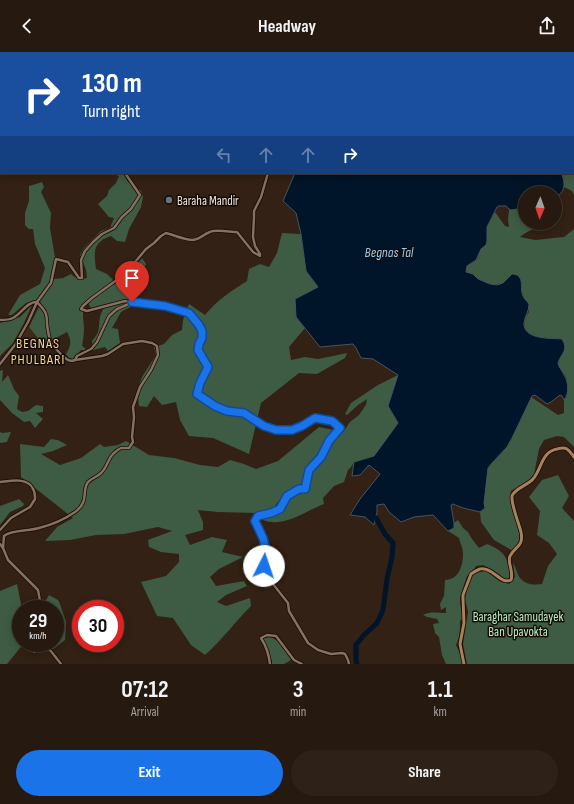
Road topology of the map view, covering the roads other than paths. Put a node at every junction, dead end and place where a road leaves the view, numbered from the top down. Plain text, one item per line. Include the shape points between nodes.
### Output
1 (126, 174) edge
2 (268, 174) edge
3 (37, 302) junction
4 (132, 302) junction
5 (0, 320) edge
6 (75, 360) junction
7 (0, 364) edge
8 (574, 457) edge
9 (0, 482) edge
10 (0, 530) edge
11 (0, 544) edge
12 (4, 548) junction
13 (40, 600) edge
14 (52, 652) edge
15 (61, 664) edge
16 (270, 664) edge
17 (302, 664) edge
18 (349, 664) edge
19 (464, 664) edge

1 - 3 street via 140,195 137,200 114,228 102,234 85,251 81,260 82,278 79,278 68,262 56,259 51,283
2 - 4 street via 254,211 253,237 260,256 253,252 238,232 215,230 193,240 166,233 146,249 125,274 81,309 87,311 125,301
3 - 5 street via 32,302 13,318
3 - 6 street via 46,314 51,343 69,360
3 - 7 street via 16,345
4 - 6 street via 109,316 97,342
4 - 18 street via 165,306 189,313 199,325 202,338 198,350 208,367 197,394 215,406 227,411 244,413 264,426 276,430 292,430 315,418 332,421 340,428 309,470 305,489 299,489 287,496 280,509 258,516 255,521 266,550 264,574 288,603 289,611 308,643 318,650 331,654 342,652
6 - 12 street via 102,356 123,344 142,341 156,346 158,355 140,387 133,407 133,442 129,448 121,448 113,453 100,475 88,482 85,500 80,508 49,525 6,534
8 - 19 main road via 563,447 553,449 546,454 532,480 514,492 512,500 522,538 520,545 509,557 512,576 508,581 503,580 490,570 479,569 471,574 463,594 464,623 460,644
9 - 10 street via 26,482 33,489 35,499
11 - 12 street
12 - 13 street via 8,560 38,590
14 - 15 street
16 - 17 street via 261,638 266,635 276,636 294,660

